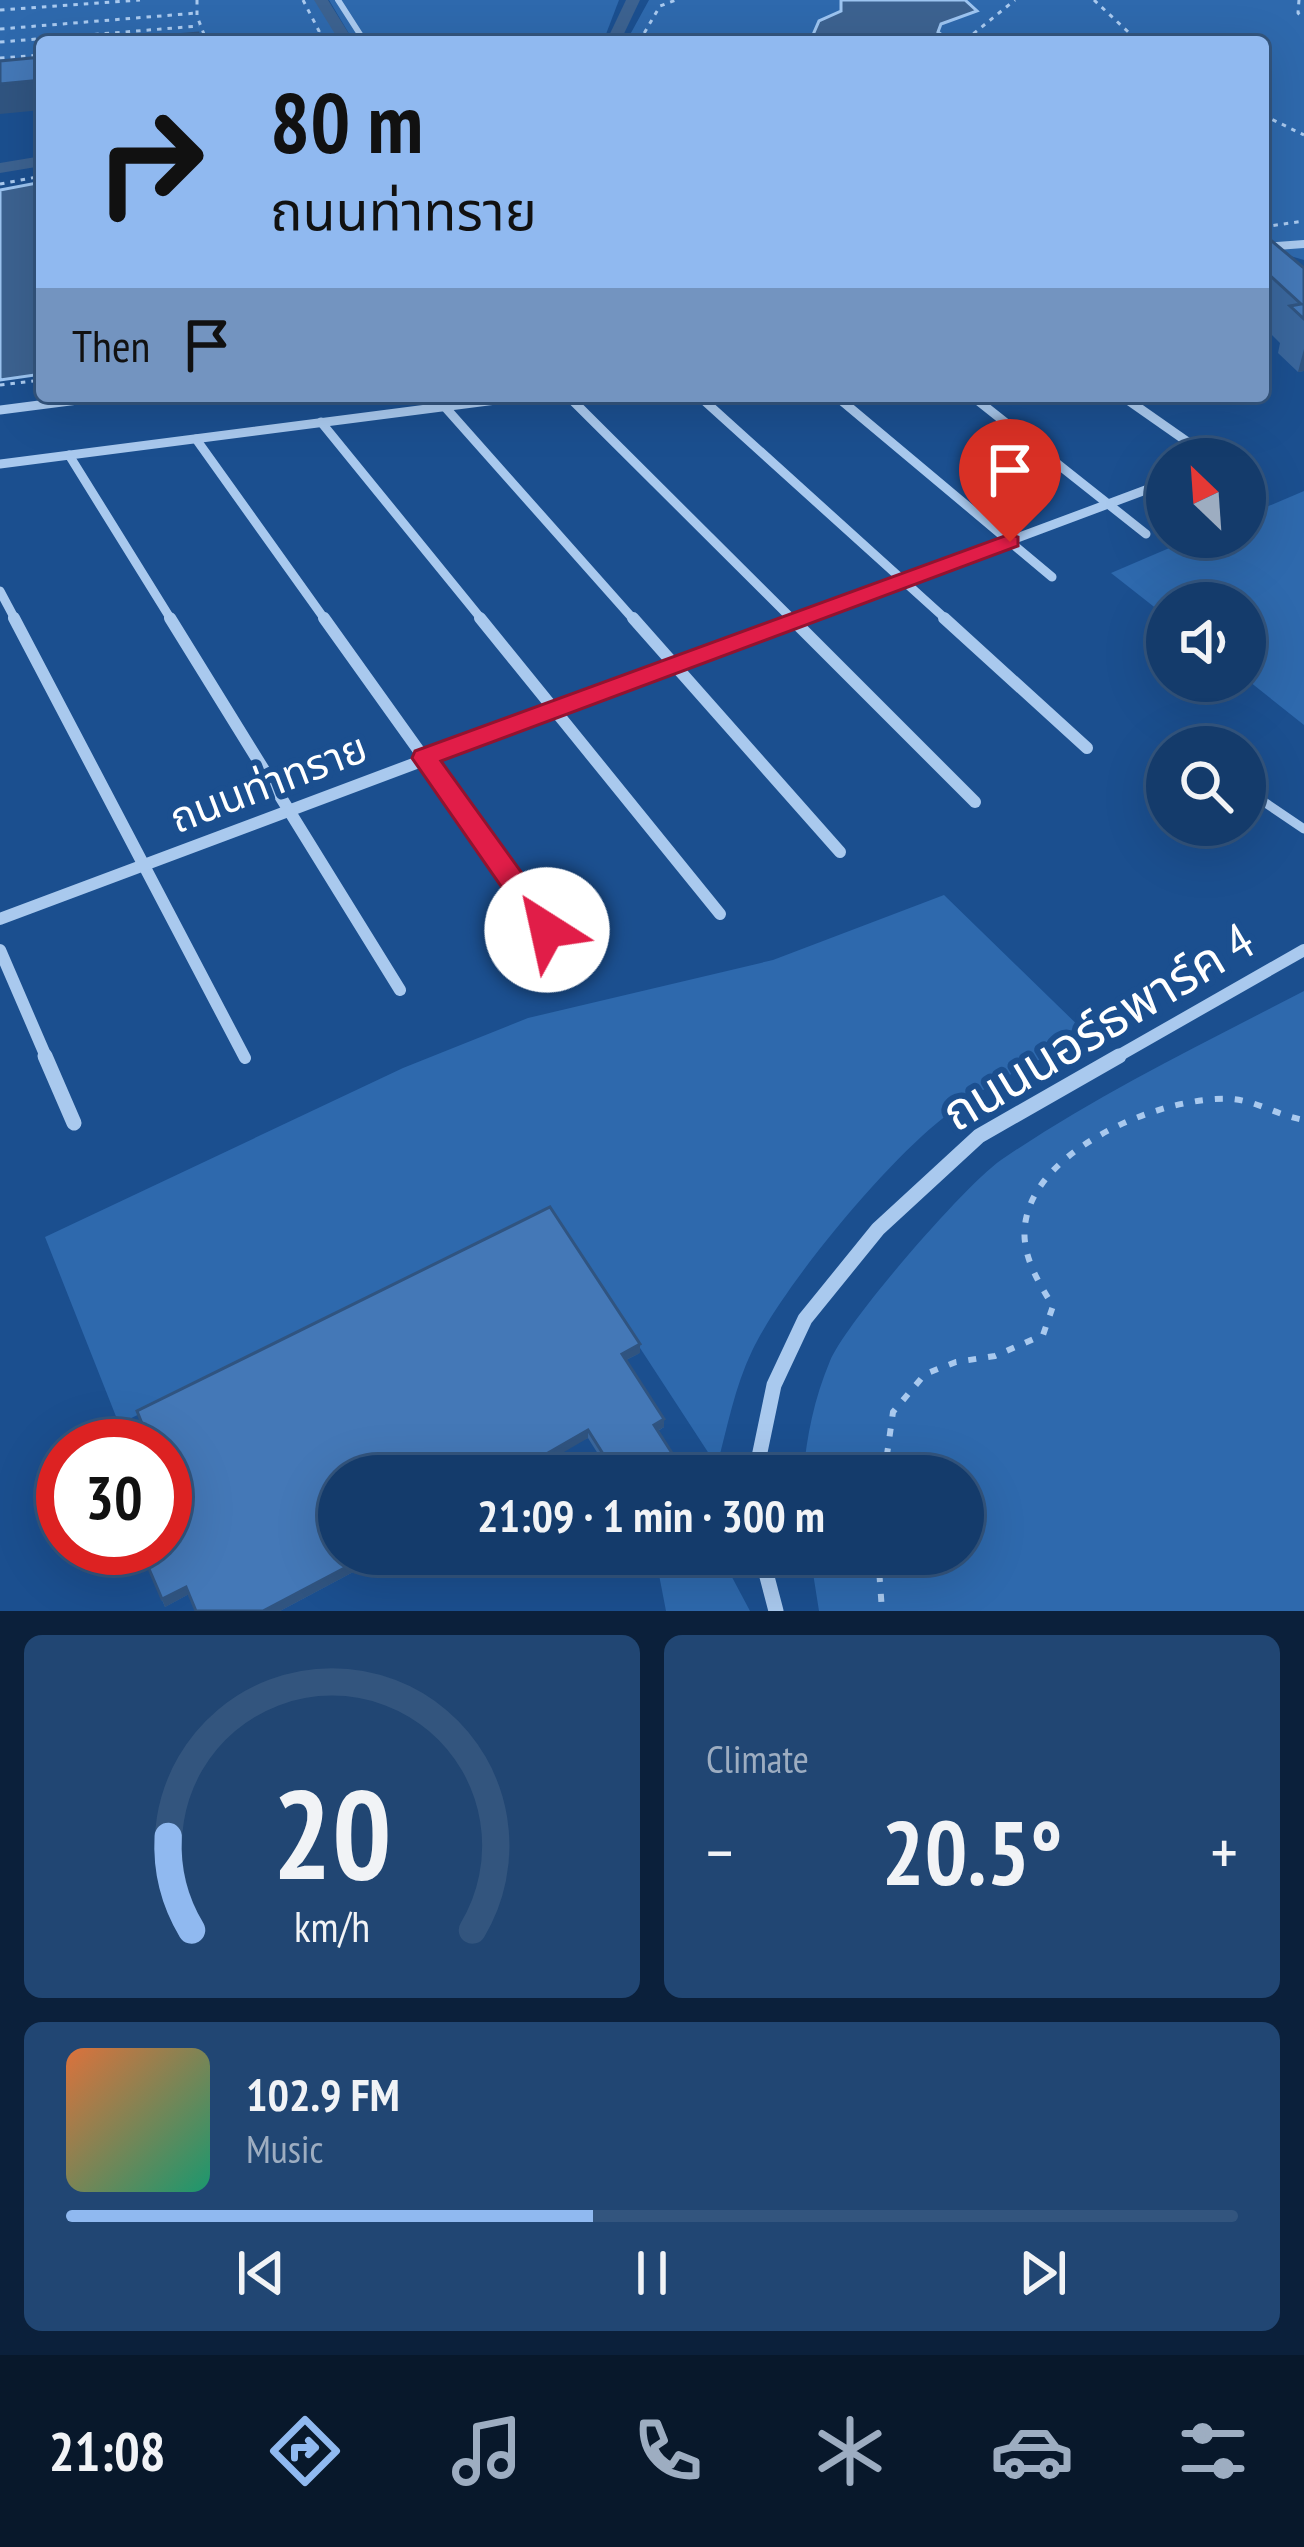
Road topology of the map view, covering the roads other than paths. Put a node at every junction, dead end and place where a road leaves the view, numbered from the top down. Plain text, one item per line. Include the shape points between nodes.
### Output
1 (338, 0) edge
2 (361, 36) edge
3 (1304, 244) edge
4 (1269, 251) edge
5 (1269, 256) edge
6 (1276, 261) edge
7 (62, 402) edge
8 (478, 402) edge
9 (574, 402) edge
10 (706, 402) edge
11 (843, 402) edge
12 (980, 402) edge
13 (1131, 402) edge
14 (445, 406) junction
15 (0, 410) edge
16 (322, 422) junction
17 (1182, 438) edge
18 (196, 439) junction
19 (69, 455) junction
20 (0, 464) edge
21 (1146, 490) edge
22 (1107, 504) junction
23 (1146, 533) edge
24 (1010, 542) junction
25 (1052, 577) dead end
26 (905, 581) junction
27 (0, 591) edge
28 (795, 622) junction
29 (676, 665) junction
30 (554, 709) junction
31 (1087, 748) dead end
32 (425, 758) junction
33 (975, 802) dead end
34 (1266, 804) edge
35 (286, 809) junction
36 (1304, 830) edge
37 (840, 852) dead end
38 (146, 864) junction
39 (720, 914) dead end
40 (0, 919) edge
41 (547, 930) dead end
42 (0, 950) edge
43 (1304, 950) edge
44 (400, 990) dead end
45 (245, 1058) dead end
46 (74, 1123) dead end
47 (759, 1455) edge
48 (767, 1575) edge
49 (776, 1611) edge

1 - 2 lane
3 - 4 street
5 - 6 street
7 - 15 street
8 - 14 street
9 - 28 street
10 - 26 street
11 - 24 street
12 - 22 street
13 - 17 street
14 - 16 street
14 - 29 street
16 - 18 street
16 - 30 street
18 - 19 street
18 - 32 street
19 - 20 street
19 - 35 street
21 - 22 street, ถนนท่าทราย
22 - 23 street
22 - 24 street, ถนนท่าทราย
24 - 25 street
24 - 26 street, ถนนท่าทราย
26 - 28 street, ถนนท่าทราย
26 - 31 street
27 - 38 street
28 - 29 street, ถนนท่าทราย
28 - 33 street
29 - 30 street, ถนนท่าทราย
29 - 37 street
30 - 32 street, ถนนท่าทราย
30 - 39 street
32 - 35 street, ถนนท่าทราย
32 - 41 street
34 - 36 lane
35 - 38 street, ถนนท่าทราย
35 - 44 street
38 - 40 street, ถนนท่าทราย
38 - 45 street
42 - 46 street
43 - 47 street, ถนนนอร์ธพาร์ค 4 via 980,1136 878,1229 805,1319 774,1384
48 - 49 street

